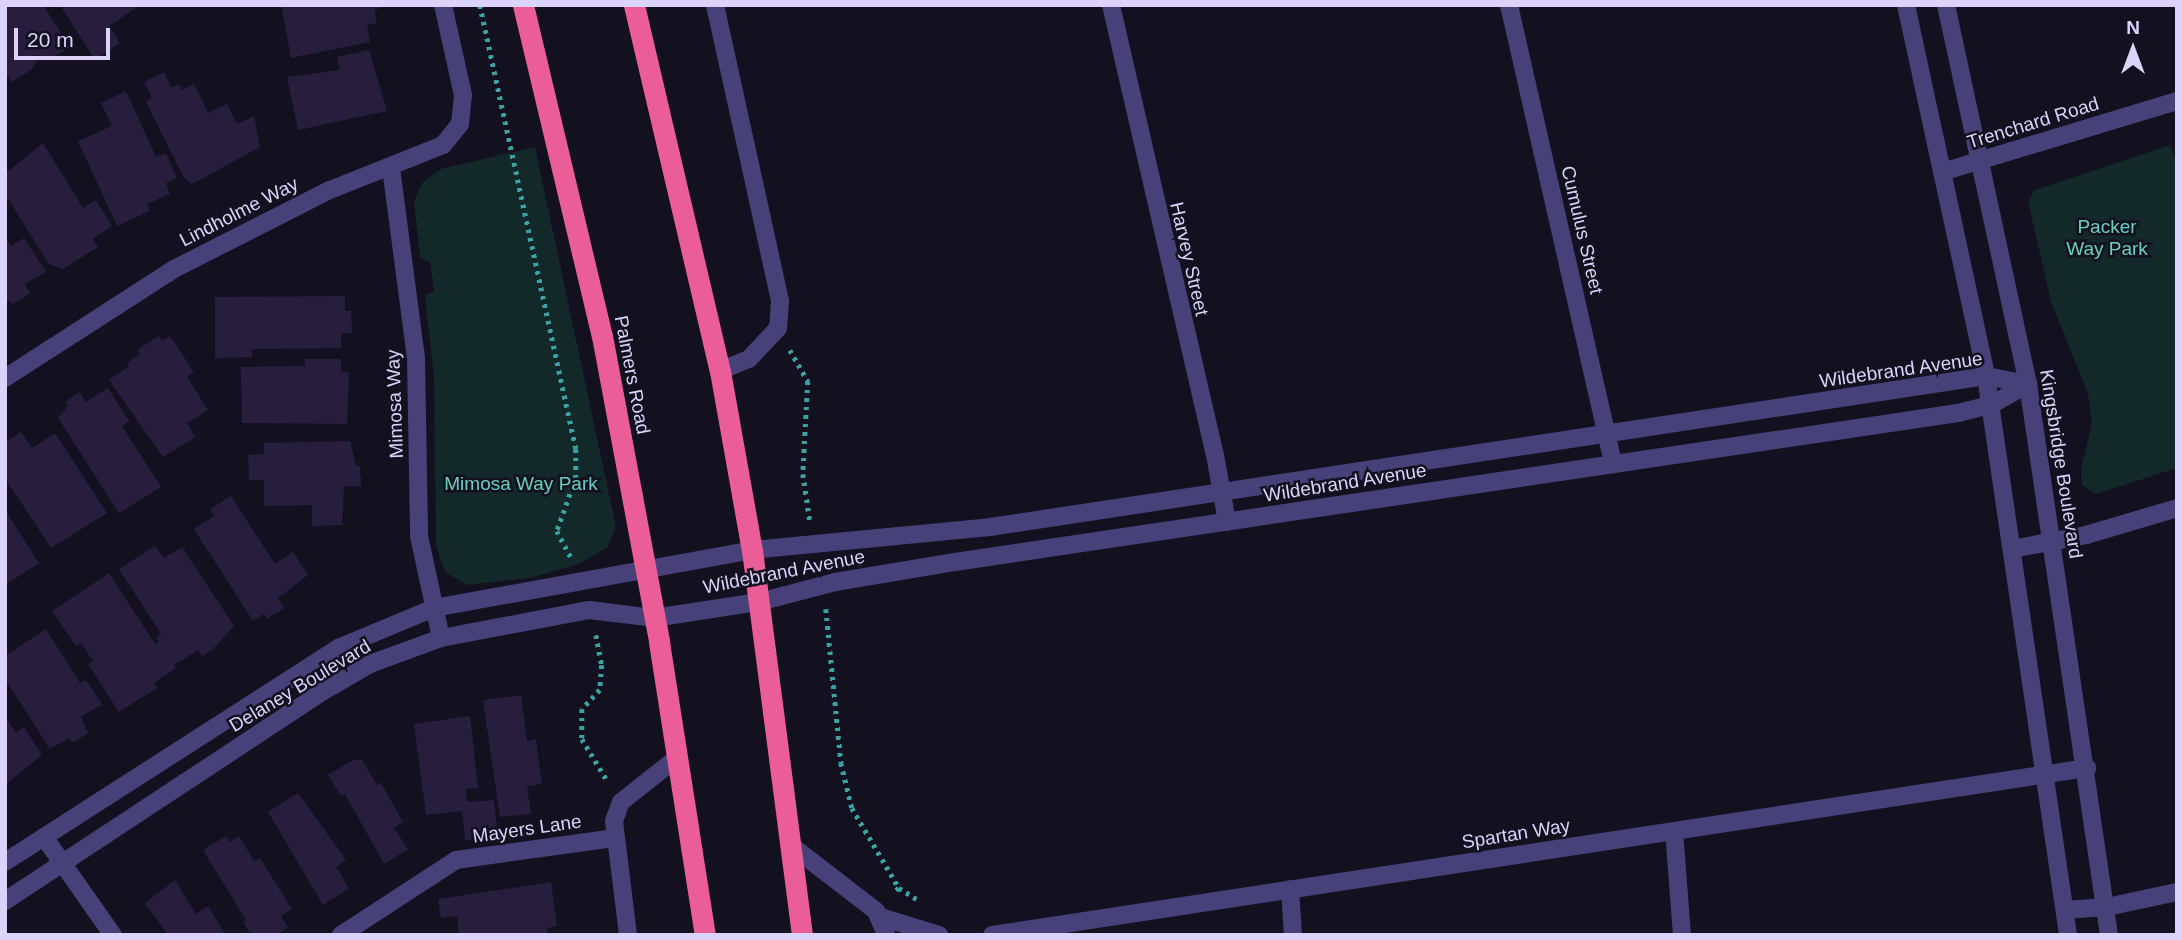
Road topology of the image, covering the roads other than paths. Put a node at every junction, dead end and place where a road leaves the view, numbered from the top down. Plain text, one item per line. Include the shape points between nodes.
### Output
1 (443, 5) edge
2 (523, 5) edge
3 (634, 5) edge
4 (715, 5) edge
5 (1111, 5) edge
6 (1509, 5) edge
7 (1906, 5) edge
8 (1946, 5) edge
9 (2177, 101) edge
10 (1981, 161) junction
11 (391, 168) junction
12 (1942, 172) junction
13 (720, 371) junction
14 (1986, 376) junction
15 (5, 378) edge
16 (2028, 384) junction
17 (1991, 404) junction
18 (1607, 435) junction
19 (1613, 464) junction
20 (1222, 493) junction
21 (2177, 508) edge
22 (1227, 522) junction
23 (951, 533) junction
24 (2053, 542) junction
25 (2012, 549) junction
26 (752, 550) junction
27 (955, 562) junction
28 (646, 568) junction
29 (759, 602) junction
30 (434, 608) junction
31 (654, 618) junction
32 (441, 638) junction
33 (678, 757) junction
34 (2087, 768) junction
35 (2047, 776) junction
36 (1674, 831) junction
37 (44, 837) junction
38 (615, 838) junction
39 (793, 847) junction
40 (5, 862) edge
41 (64, 863) junction
42 (1290, 889) junction
43 (2177, 892) edge
44 (5, 901) edge
45 (2107, 907) junction
46 (2065, 910) junction
47 (881, 921) edge
48 (113, 935) edge
49 (341, 935) edge
50 (628, 935) edge
51 (705, 935) edge
52 (802, 935) edge
53 (939, 935) edge
54 (992, 935) edge
55 (1293, 935) edge
56 (1682, 935) edge
57 (2068, 935) edge
58 (2109, 935) edge

1 - 11 street, Lindholme Way via 461,80 463,109 453,136 428,154
2 - 28 highway, Palmers Road via 602,336
3 - 13 highway
4 - 13 street via 780,301 778,328 749,359
5 - 20 street, Harvey Street
6 - 18 street, Cumulus Street
7 - 12 street
8 - 10 street, Kingsbridge Boulevard
9 - 10 street, Trenchard Road
10 - 12 street, Trenchard Road
10 - 16 street, Kingsbridge Boulevard
11 - 15 street, Lindholme Way via 320,195 174,269
11 - 30 street, Mimosa Way via 416,358 419,536
12 - 14 street
13 - 26 highway
14 - 16 street, Wildebrand Avenue
14 - 17 street
14 - 18 street, Wildebrand Avenue
16 - 17 street, Wildebrand Avenue
16 - 24 street, Kingsbridge Boulevard
17 - 19 street, Wildebrand Avenue
17 - 25 street
18 - 19 street, Cumulus Street
18 - 20 street, Wildebrand Avenue
19 - 22 street, Wildebrand Avenue
20 - 22 street, Harvey Street
20 - 23 street, Wildebrand Avenue
21 - 24 street
22 - 27 street, Wildebrand Avenue
23 - 26 street, Wildebrand Avenue
23 - 27 street
24 - 25 street
24 - 34 street, Kingsbridge Boulevard
25 - 35 street
26 - 28 street, Wildebrand Avenue
26 - 29 highway
27 - 29 street, Wildebrand Avenue via 822,585
28 - 30 street, Delaney Boulevard
28 - 31 highway, Palmers Road
29 - 31 street, Wildebrand Avenue
29 - 39 highway
30 - 32 street, Mimosa Way
30 - 37 street, Delaney Boulevard via 338,648
31 - 32 street, Delaney Boulevard via 589,610
31 - 33 highway, Palmers Road
32 - 41 street, Delaney Boulevard via 344,678
33 - 38 street via 621,802 614,821
33 - 51 highway, Palmers Road
34 - 35 street, Spartan Way
34 - 45 street, Kingsbridge Boulevard
35 - 36 street, Spartan Way
35 - 46 street
36 - 42 street, Spartan Way
36 - 56 street
37 - 40 street, Delaney Boulevard
37 - 41 street
38 - 49 street, Mayers Lane via 456,860
38 - 50 street
39 - 47 street
39 - 52 highway
41 - 44 street, Delaney Boulevard
41 - 48 street
42 - 54 street, Spartan Way
42 - 55 street
43 - 45 street
45 - 46 street
45 - 58 street, Kingsbridge Boulevard
46 - 57 street
47 - 53 street

